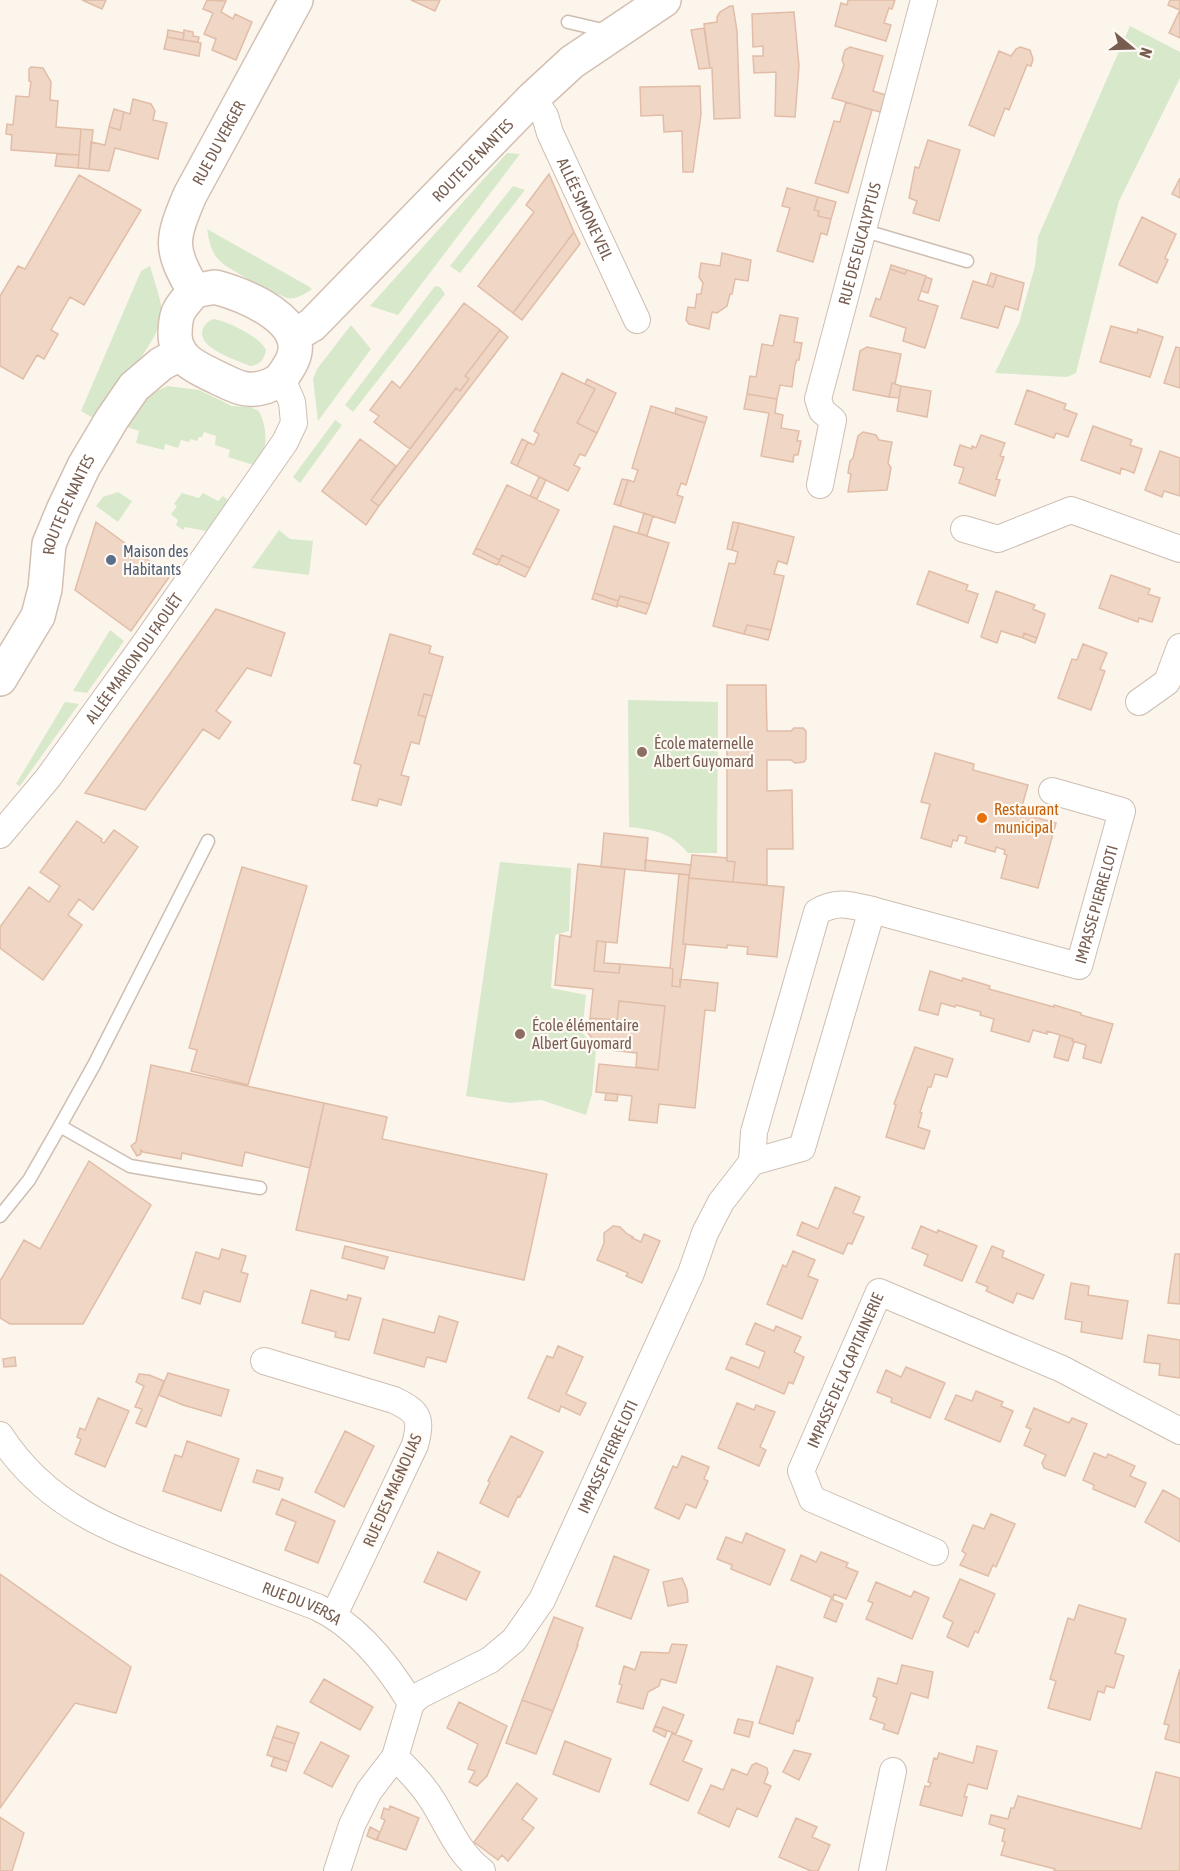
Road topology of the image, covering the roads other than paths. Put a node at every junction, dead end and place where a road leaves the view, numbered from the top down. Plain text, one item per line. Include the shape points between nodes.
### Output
1 (296, 0) edge
2 (664, 0) edge
3 (924, 0) edge
4 (568, 22) dead end
5 (614, 33) junction
6 (533, 98) junction
7 (862, 230) junction
8 (967, 261) dead end
9 (194, 291) junction
10 (637, 320) dead end
11 (293, 336) junction
12 (179, 354) junction
13 (282, 379) junction
14 (820, 485) dead end
15 (964, 529) dead end
16 (1180, 549) edge
17 (1180, 648) edge
18 (0, 679) edge
19 (1139, 702) dead end
20 (1052, 791) dead end
21 (0, 835) edge
22 (208, 841) dead end
23 (872, 910) junction
24 (60, 1126) junction
25 (752, 1162) junction
26 (260, 1188) dead end
27 (0, 1216) edge
28 (264, 1361) dead end
29 (1180, 1431) edge
30 (0, 1435) edge
31 (935, 1552) dead end
32 (334, 1615) junction
33 (411, 1703) junction
34 (395, 1757) junction
35 (893, 1771) dead end
36 (337, 1871) edge
37 (482, 1871) edge
38 (872, 1871) edge

1 - 9 main road, RUE DU VERGER via 179,222 174,242 182,270
2 - 5 main road, ROUTE DE NANTES
3 - 7 street, RUE DES EUCALYPTUS
4 - 5 lane
5 - 6 main road, ROUTE DE NANTES via 572,62
6 - 10 street, ALLÉE SIMONE VEIL via 545,116
6 - 11 main road, ROUTE DE NANTES via 312,325
7 - 8 lane
7 - 14 street, RUE DES EUCALYPTUS via 818,399 822,411 833,420
9 - 11 main road via 215,287 231,291 282,319
9 - 12 main road via 179,312 175,326
11 - 13 main road via 295,355
12 - 13 main road via 191,364 243,389
12 - 18 main road, ROUTE DE NANTES via 134,387 84,466 49,544 38,616
13 - 21 street, ALLÉE MARION DU FAOUËT via 292,402 294,423 285,442 55,768
15 - 16 street via 998,539 1071,510
17 - 19 street via 1167,682
20 - 23 street, IMPASSE PIERRE LOTI via 1122,811 1079,966
22 - 24 lane
23 - 25 street via 802,1148
23 - 25 street, IMPASSE PIERRE LOTI via 842,904 828,905 817,912 754,1132
24 - 26 lane via 130,1166
24 - 27 lane via 29,1180
25 - 33 street, IMPASSE PIERRE LOTI via 721,1202 705,1233 691,1273 542,1600 514,1640 490,1660
28 - 32 street, RUE DES MAGNOLIAS via 394,1400 418,1417 416,1445
29 - 31 street, IMPASSE DE LA CAPITAINERIE via 1062,1369 879,1292 801,1471 812,1499
30 - 32 street, RUE DU VERSA via 33,1478 64,1503 94,1520
32 - 33 street, RUE DU VERSA via 382,1661
33 - 34 street
34 - 36 street via 369,1791 352,1825
34 - 37 street via 434,1801 458,1844
35 - 38 street

